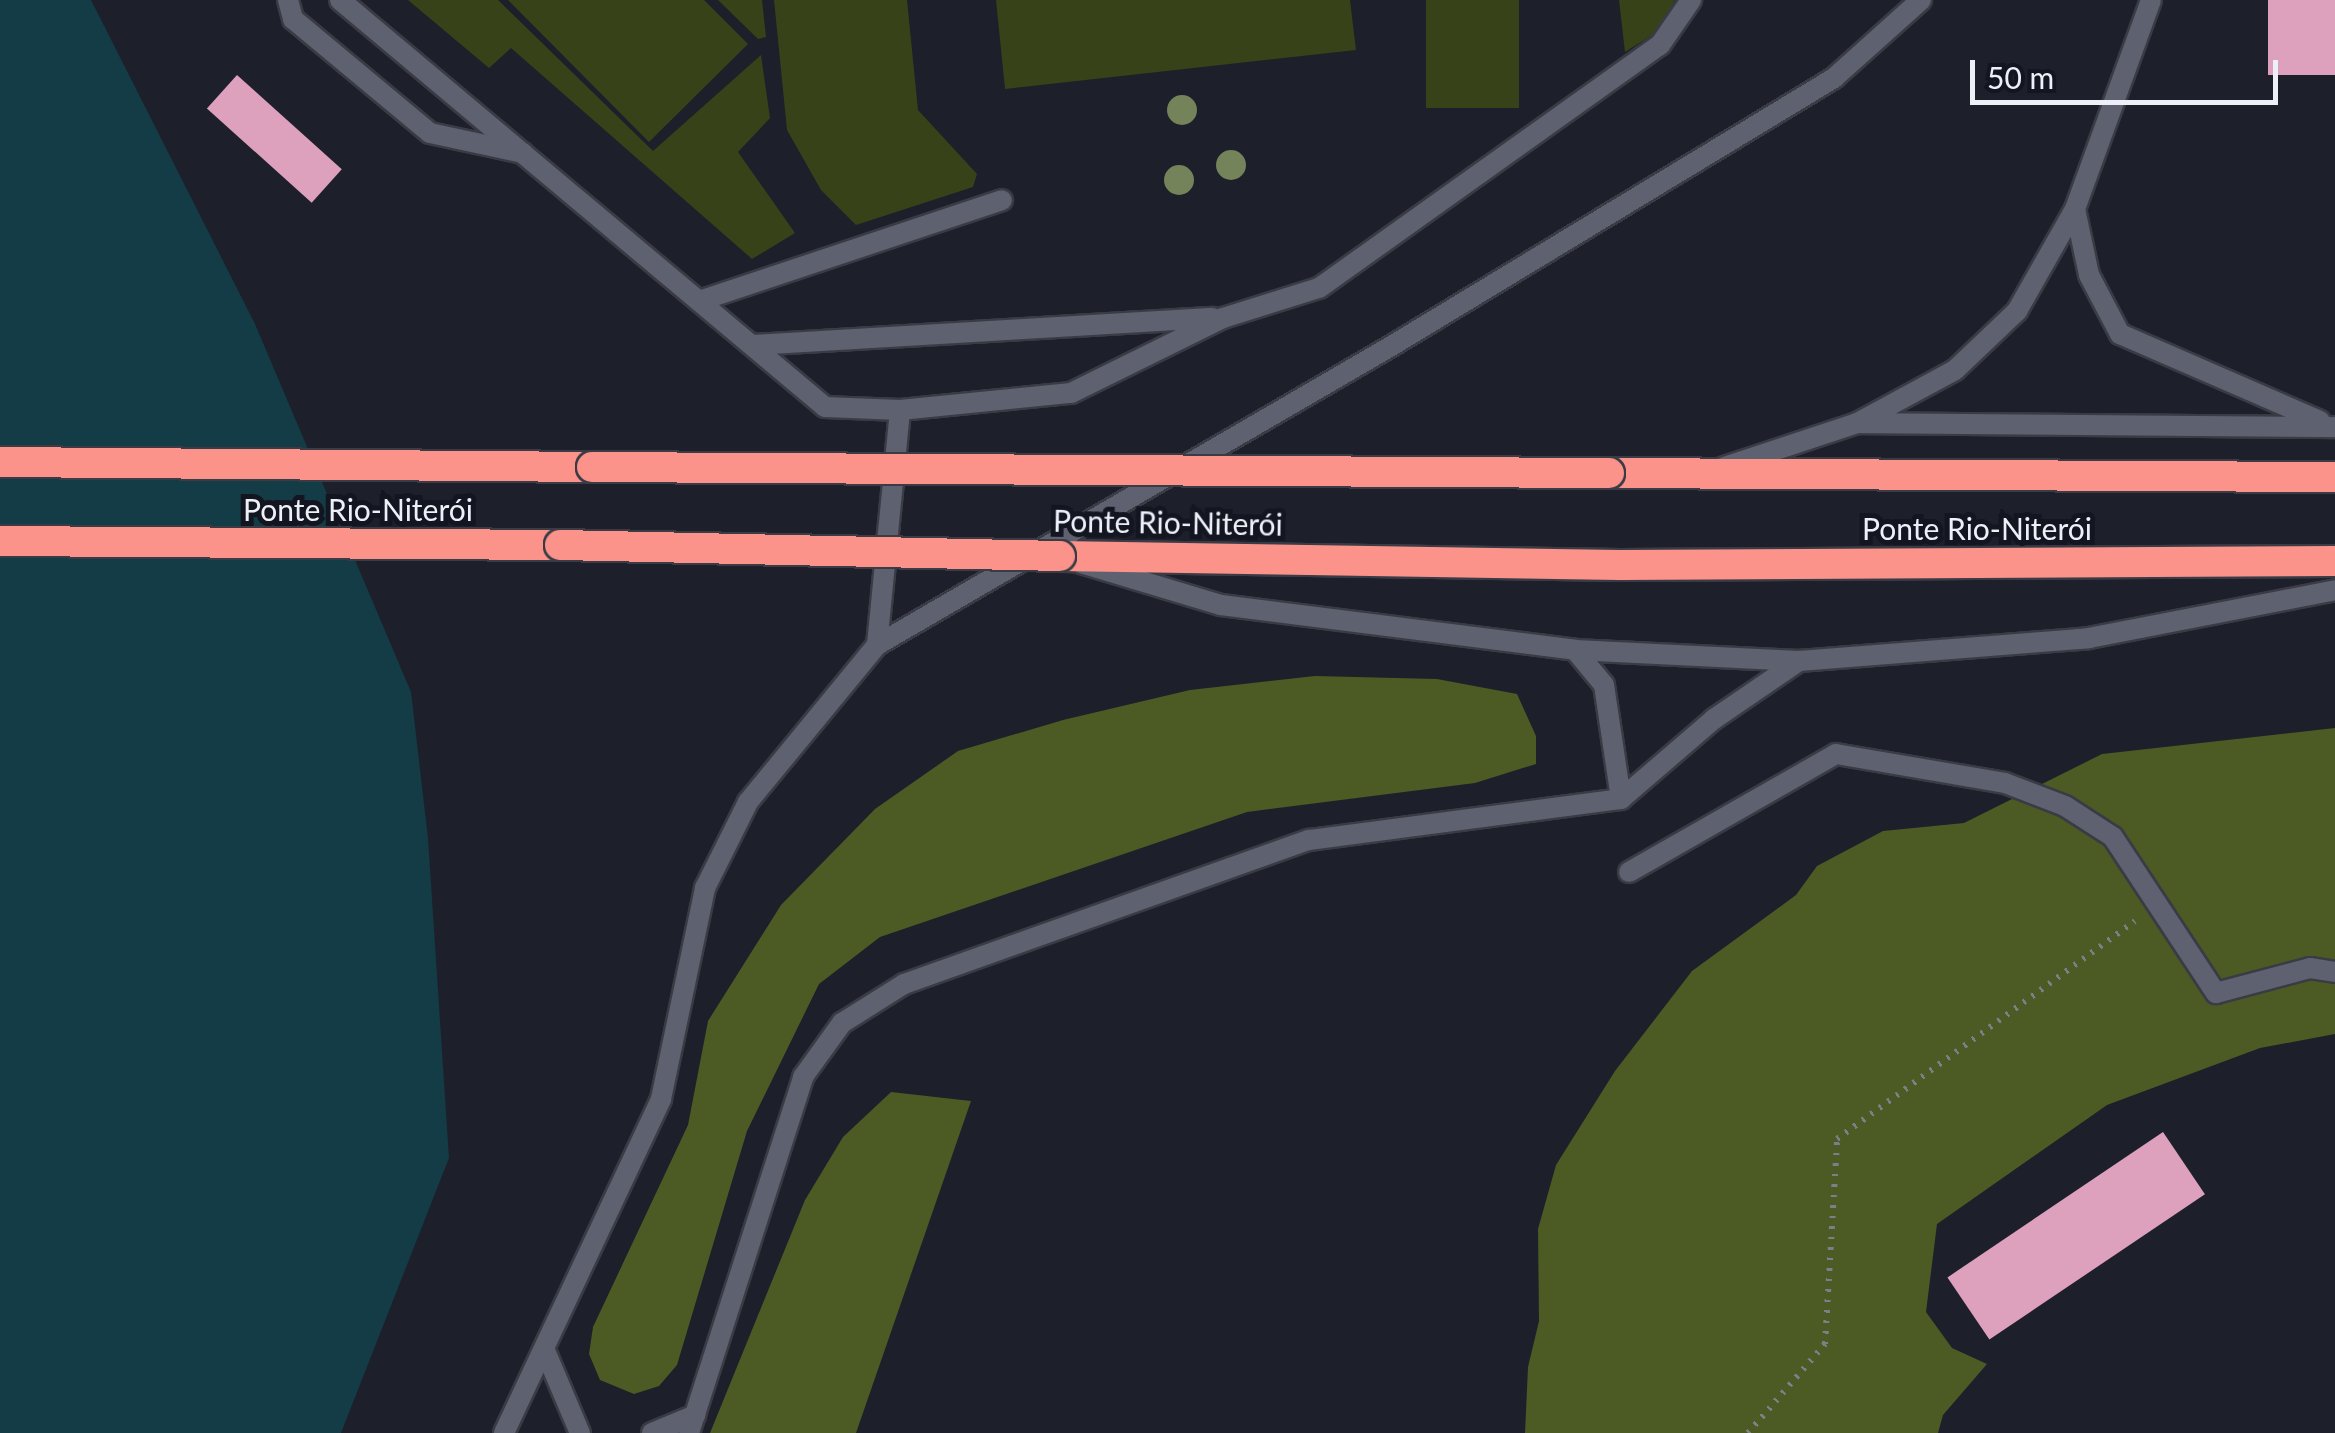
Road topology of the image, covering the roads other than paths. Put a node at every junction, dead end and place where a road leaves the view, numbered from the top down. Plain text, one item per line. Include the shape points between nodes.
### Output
1 (288, 0) edge
2 (340, 0) edge
3 (1691, 0) edge
4 (1921, 0) edge
5 (2151, 0) edge
6 (526, 153) junction
7 (1002, 200) dead end
8 (2075, 209) junction
9 (702, 300) junction
10 (1223, 318) junction
11 (755, 345) junction
12 (900, 410) junction
13 (1857, 423) junction
14 (2333, 426) edge
15 (0, 462) edge
16 (1702, 475) junction
17 (2335, 477) edge
18 (0, 541) edge
19 (1060, 556) junction
20 (2335, 561) edge
21 (2335, 590) edge
22 (877, 645) junction
23 (1574, 650) junction
24 (1799, 661) junction
25 (1621, 798) junction
26 (1629, 872) dead end
27 (2335, 972) edge
28 (546, 1353) junction
29 (692, 1424) edge
30 (504, 1433) edge
31 (580, 1433) edge
32 (652, 1433) edge

1 - 6 lane via 293,19 430,133
2 - 6 lane
3 - 10 lane via 1660,45 1319,288
4 - 22 lane via 1834,78
5 - 8 lane
6 - 9 lane
7 - 9 lane
8 - 13 lane via 2017,311 1955,370
8 - 14 lane via 2089,275 2120,334
9 - 11 lane
10 - 11 lane
10 - 12 lane via 1070,393
11 - 12 lane via 824,407
12 - 22 lane
13 - 14 lane
13 - 16 lane
15 - 16 highway, Ponte Rio-Niterói, bridge
16 - 17 highway, Ponte Rio-Niterói
18 - 19 highway, Ponte Rio-Niterói, bridge
19 - 20 highway, Ponte Rio-Niterói via 1620,565
19 - 23 lane via 1221,604
21 - 24 lane via 2090,638
22 - 28 lane via 748,802 704,888 661,1100
23 - 24 lane
23 - 25 lane via 1604,684
24 - 25 lane via 1714,719
25 - 29 lane via 1309,840 904,984 842,1023 804,1078
26 - 27 lane via 1836,754 2005,783 2065,806 2113,837 2216,993 2310,968
28 - 30 lane
28 - 31 lane
29 - 32 lane

